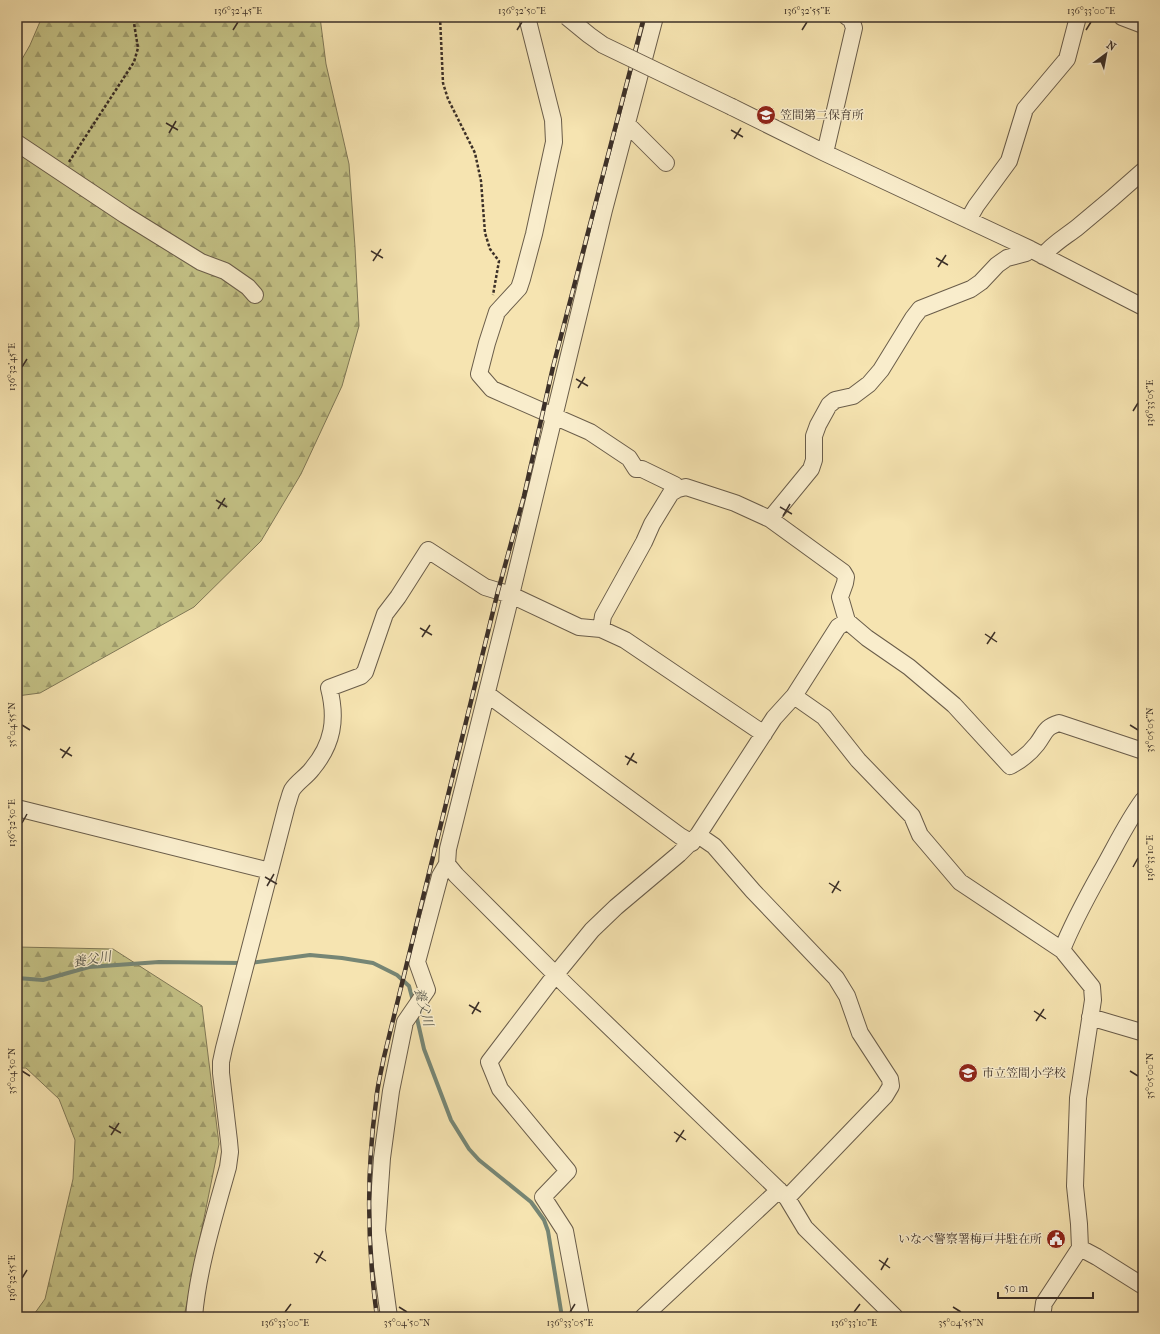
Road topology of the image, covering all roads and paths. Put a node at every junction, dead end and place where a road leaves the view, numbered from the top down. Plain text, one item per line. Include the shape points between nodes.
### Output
1 (133, 17) edge
2 (440, 17) edge
3 (527, 17) edge
4 (567, 17) edge
5 (655, 17) edge
6 (847, 17) edge
7 (1078, 17) edge
8 (1122, 17) edge
9 (1143, 25) edge
10 (627, 124) junction
11 (17, 143) edge
12 (826, 153) junction
13 (666, 163) dead end
14 (1143, 171) edge
15 (62, 173) junction
16 (968, 220) junction
17 (1037, 253) junction
18 (255, 295) dead end
19 (492, 297) dead end
20 (1142, 303) edge
21 (554, 416) junction
22 (678, 489) junction
23 (770, 519) junction
24 (511, 595) junction
25 (847, 621) junction
26 (601, 629) junction
27 (487, 694) junction
28 (794, 696) junction
29 (764, 734) junction
30 (1143, 751) edge
31 (1143, 800) edge
32 (17, 808) edge
33 (695, 839) junction
34 (448, 864) junction
35 (270, 871) junction
36 (1062, 950) junction
37 (556, 974) junction
38 (1090, 1017) junction
39 (1143, 1032) edge
40 (783, 1194) junction
41 (1080, 1248) junction
42 (1143, 1286) edge
43 (194, 1317) edge
44 (389, 1317) edge
45 (581, 1317) edge
46 (642, 1317) edge
47 (895, 1317) edge
48 (1042, 1317) edge

1 - 15 path via 138,48 134,62
2 - 19 path via 443,83 448,99 475,153 481,180 484,233 490,249 499,262
3 - 21 street via 553,120 554,142 522,279 519,288 497,312 479,374 492,388
4 - 12 street, bridge via 603,45
5 - 10 street
6 - 12 street via 851,19 854,28
7 - 16 street via 1067,59 1025,109 1009,161
8 - 9 street
10 - 13 street
10 - 21 street
11 - 15 street
12 - 16 street
14 - 17 street via 1073,231 1051,247
15 - 18 street via 201,262 225,271
16 - 17 street
17 - 20 street
17 - 23 street via 1007,258 971,289 920,309 881,370 869,384 853,396 835,400 829,405 814,436 814,460 811,469
21 - 22 street via 590,432 629,458 636,469 642,468
21 - 24 street
22 - 23 street via 686,487 735,503
22 - 26 street via 671,493 652,524 603,616
23 - 25 street via 843,572 846,577 840,597
24 - 26 street via 579,627
24 - 27 street
24 - 35 street via 485,587 428,550 385,614 365,672 361,676 329,688 333,703 330,740 317,763 292,790
25 - 28 street via 838,627
25 - 30 street via 909,667 954,705 1010,766 1036,745 1048,727 1059,722
26 - 29 street via 625,640
27 - 33 street via 680,836
27 - 34 street via 448,849
28 - 29 street via 774,718
28 - 36 street via 824,717 858,760 912,816 920,835 960,882
29 - 33 street
31 - 36 street via 1099,875
32 - 35 street
33 - 37 street via 592,930
33 - 40 street via 714,846 836,978 847,996 860,1033 890,1079 891,1086 884,1096
34 - 37 street
34 - 44 street via 440,876 417,962 426,990 404,1022 382,1158 377,1230
35 - 43 street via 221,1062 230,1152 205,1255
36 - 38 street via 1092,987
37 - 40 street
37 - 45 street via 489,1062 500,1089 568,1171 543,1197 565,1231
38 - 39 street
38 - 41 street via 1078,1098 1075,1186
40 - 46 street
40 - 47 street via 805,1228
41 - 42 street
41 - 48 street via 1044,1303

